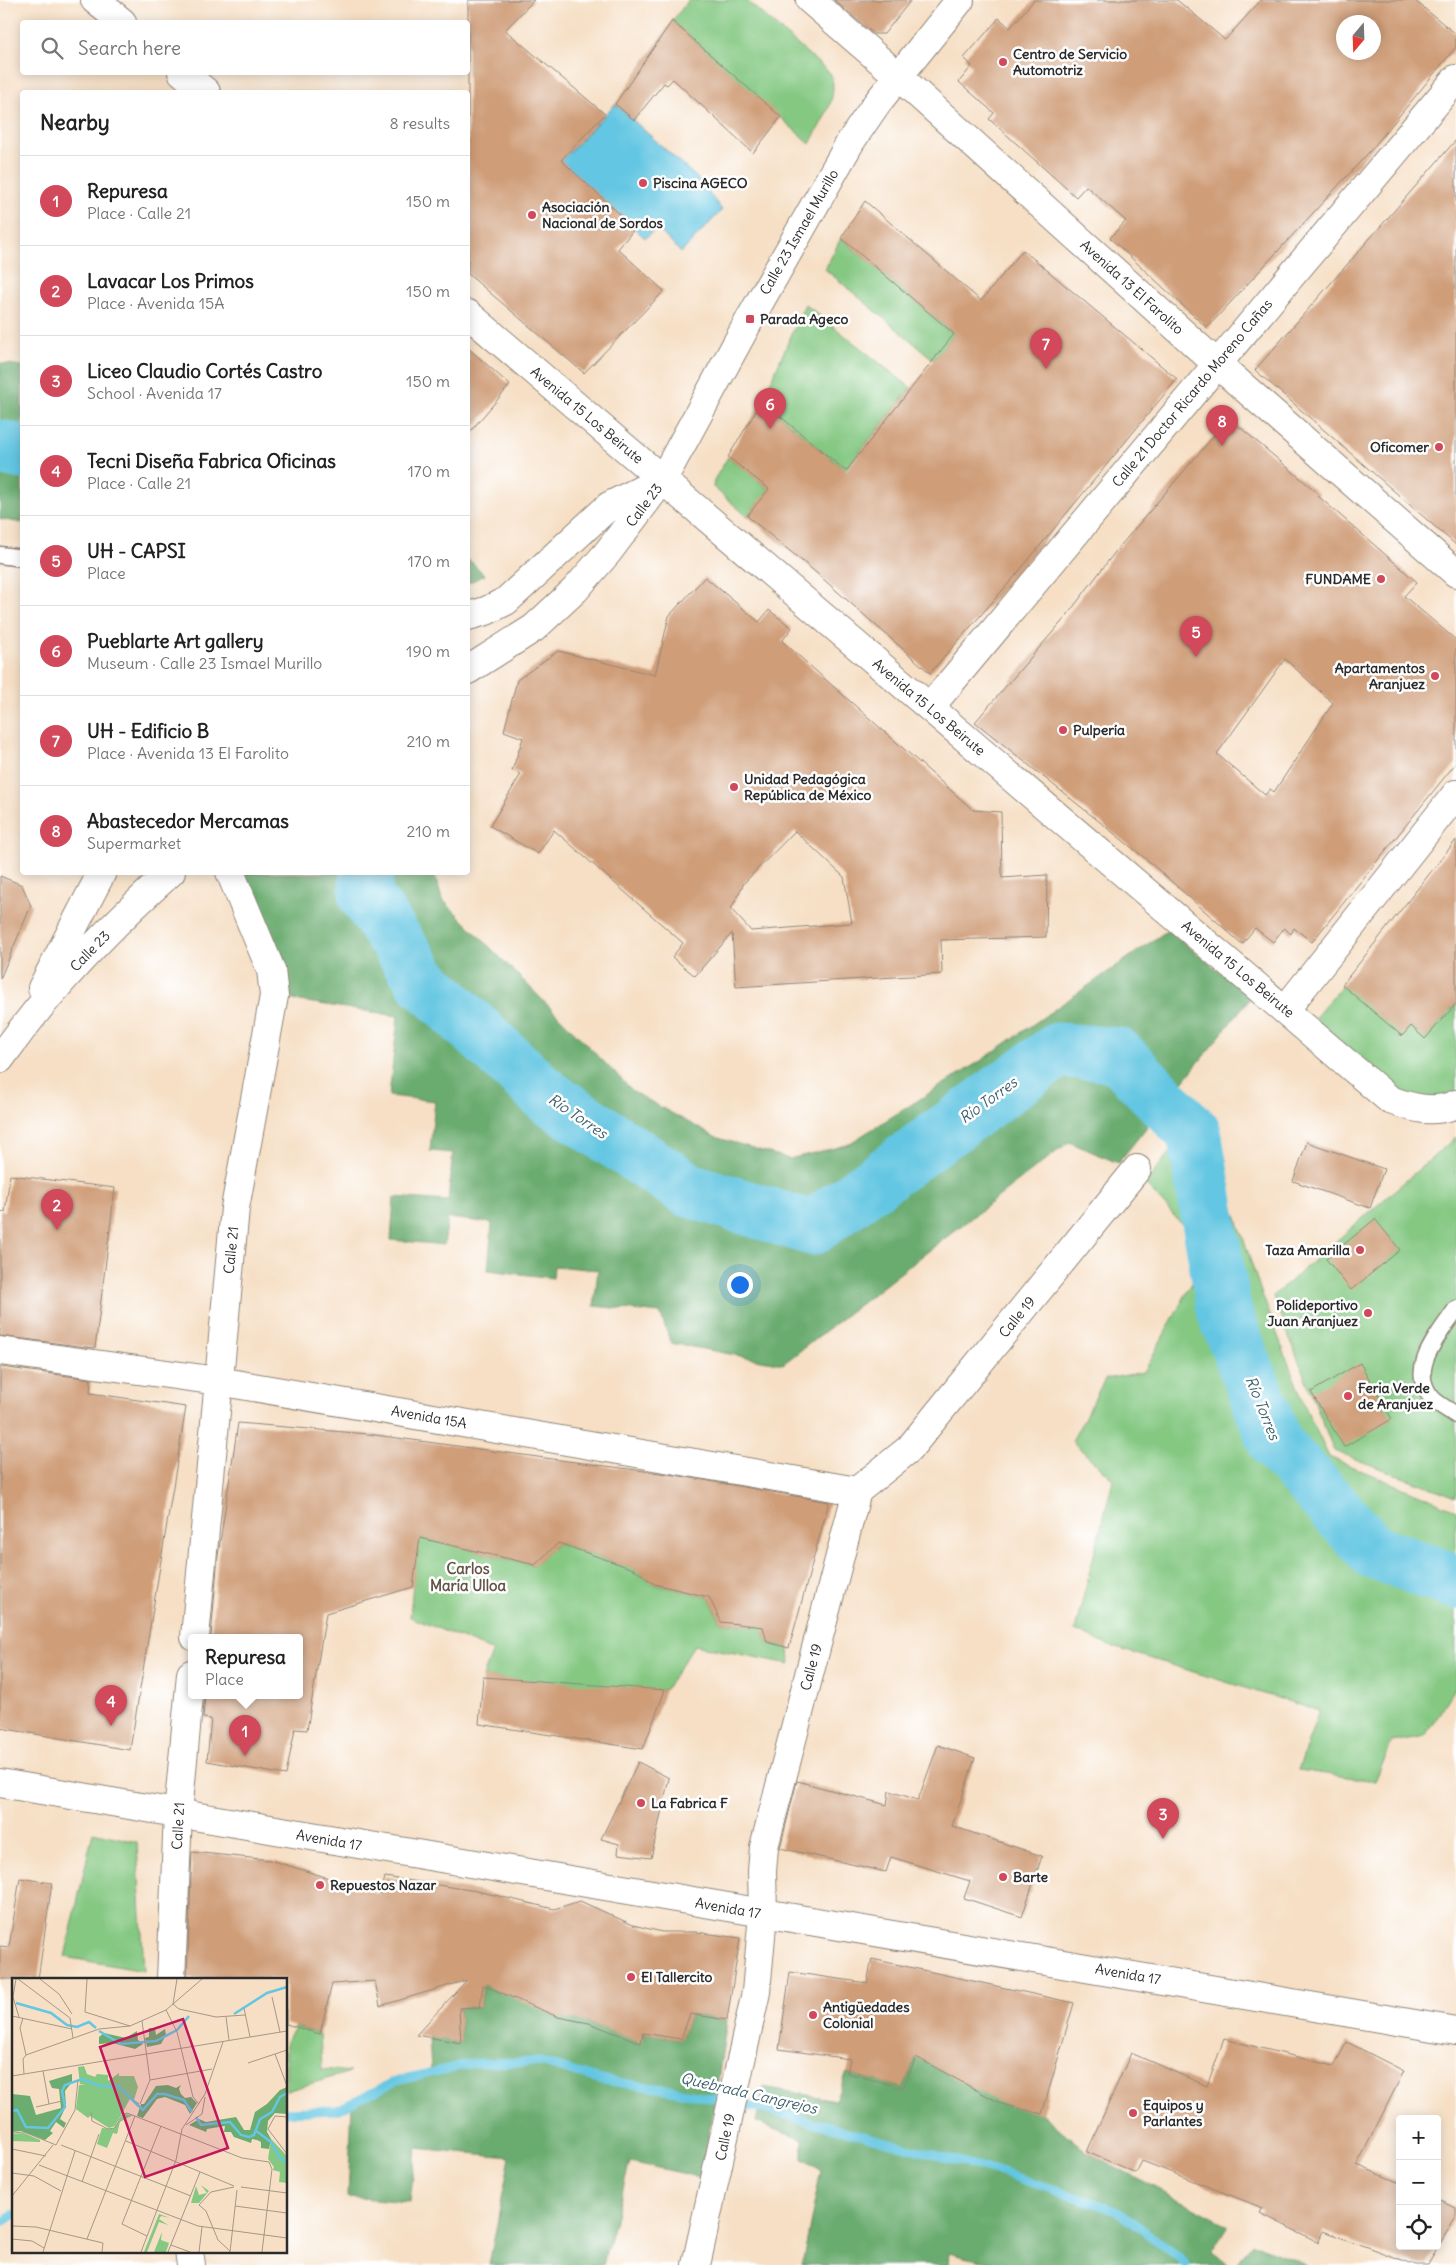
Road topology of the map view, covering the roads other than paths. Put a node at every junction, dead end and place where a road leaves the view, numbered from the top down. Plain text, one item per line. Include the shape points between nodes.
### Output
1 (95, 0) edge
2 (810, 0) edge
3 (960, 0) edge
4 (120, 20) edge
5 (186, 75) edge
6 (898, 76) junction
7 (1456, 79) edge
8 (204, 90) edge
9 (470, 316) edge
10 (1216, 363) junction
11 (663, 479) junction
12 (0, 555) edge
13 (20, 558) edge
14 (1456, 573) edge
15 (470, 616) edge
16 (470, 668) edge
17 (930, 707) junction
18 (1456, 794) edge
19 (100, 875) edge
20 (168, 875) edge
21 (231, 875) edge
22 (1285, 1010) junction
23 (17, 1036) junction
24 (0, 1059) edge
25 (1456, 1104) edge
26 (1138, 1169) dead end
27 (1456, 1309) edge
28 (0, 1351) edge
29 (218, 1381) junction
30 (1456, 1414) edge
31 (856, 1491) junction
32 (194, 1634) edge
33 (189, 1699) edge
34 (0, 1783) edge
35 (178, 1814) junction
36 (763, 1914) junction
37 (172, 1978) edge
38 (1456, 2032) edge
39 (189, 2252) edge
40 (191, 2265) edge
41 (696, 2265) edge

1 - 4 street
2 - 6 street, Avenida 13 El Farolito
3 - 6 street, Calle 23 Ismael Murillo
5 - 8 street
6 - 10 street, Avenida 13 El Farolito
6 - 11 street, Calle 23 Ismael Murillo via 851,141
7 - 10 street, Calle 21 Doctor Ricardo Moreno Cañas
9 - 11 street, Avenida 15 Los Beirute
10 - 14 street, Avenida 13 El Farolito
10 - 17 street, Calle 21 Doctor Ricardo Moreno Cañas
11 - 15 street, Calle 23 via 609,506 506,602
11 - 16 street, Calle 23 via 575,590 534,628
11 - 17 street, Avenida 15 Los Beirute
12 - 13 lane
17 - 22 street, Avenida 15 Los Beirute
18 - 22 street
19 - 23 street, Calle 23
20 - 23 street, Calle 23 via 70,972
21 - 29 street, Calle 21 via 271,970 274,996 235,1208
22 - 25 street, Avenida 15 Los Beirute via 1390,1100 1414,1108 1445,1109
23 - 24 street, Calle 23
26 - 31 street, Calle 19 via 910,1449
27 - 30 lane via 1428,1352 1422,1368 1423,1384 1433,1399
28 - 29 street, Avenida 15A
29 - 31 street, Avenida 15A
29 - 32 street, Calle 21
31 - 36 street, Calle 19 via 764,1847
33 - 35 street, Calle 21
34 - 35 street, Avenida 17
35 - 36 street, Avenida 17
35 - 37 street, Calle 21
36 - 38 street, Avenida 17 via 1085,1966
36 - 41 street, Calle 19 via 756,1992
39 - 40 street

